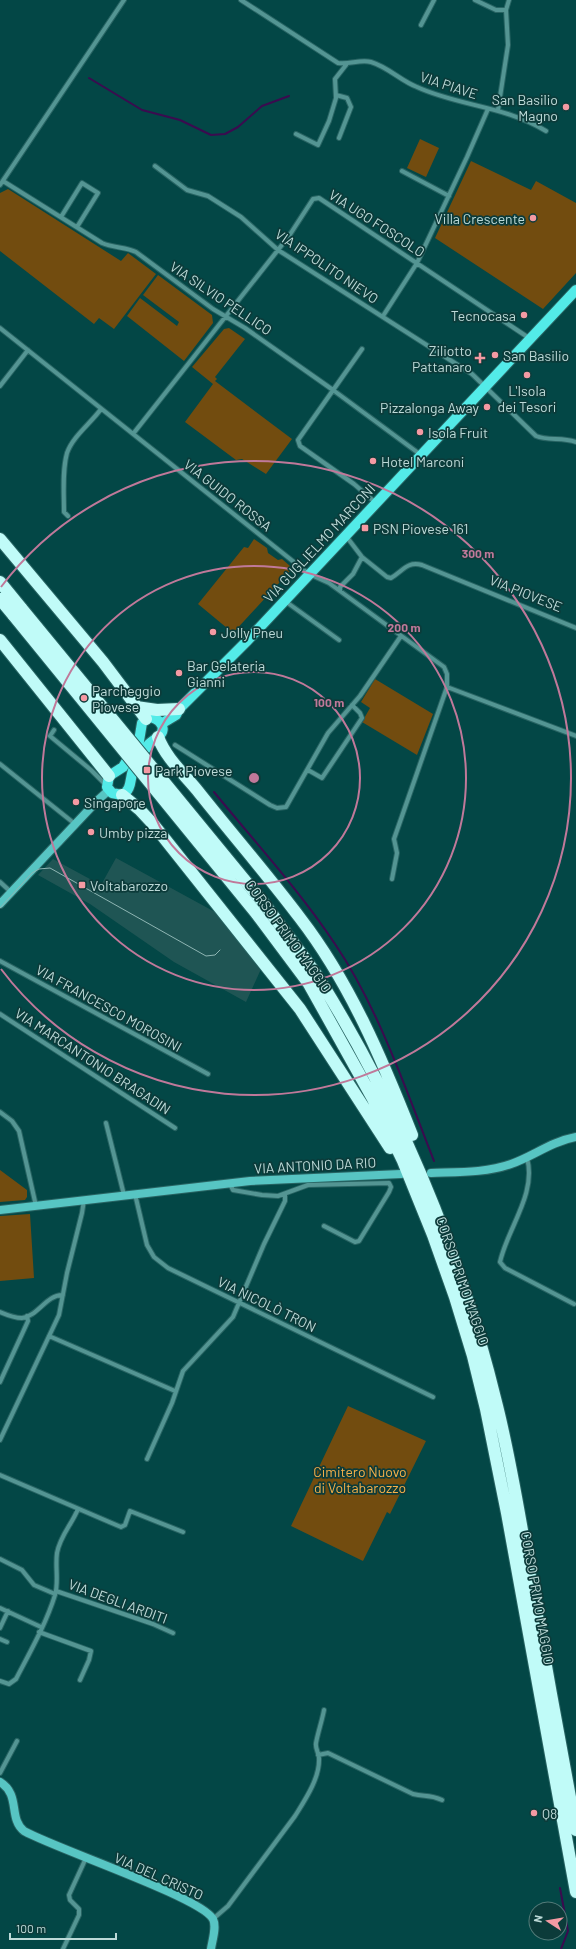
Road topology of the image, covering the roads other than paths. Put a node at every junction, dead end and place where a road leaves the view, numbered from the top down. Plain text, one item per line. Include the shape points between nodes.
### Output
1 (121, 0) edge
2 (124, 0) edge
3 (241, 0) edge
4 (434, 0) edge
5 (475, 0) edge
6 (509, 0) edge
7 (119, 7) junction
8 (506, 10) junction
9 (421, 25) dead end
10 (346, 64) junction
11 (336, 95) junction
12 (488, 109) junction
13 (498, 110) junction
14 (546, 131) dead end
15 (296, 134) dead end
16 (339, 138) dead end
17 (155, 166) dead end
18 (402, 171) dead end
19 (1, 183) edge
20 (449, 196) junction
21 (61, 217) junction
22 (77, 227) junction
23 (278, 250) junction
24 (417, 263) junction
25 (574, 297) edge
26 (226, 316) junction
27 (383, 316) junction
28 (0, 328) edge
29 (530, 338) junction
30 (362, 349) dead end
31 (28, 350) junction
32 (0, 386) edge
33 (486, 386) junction
34 (333, 390) junction
35 (101, 409) junction
36 (133, 434) junction
37 (576, 442) edge
38 (421, 455) junction
39 (376, 503) junction
40 (68, 516) dead end
41 (346, 536) junction
42 (0, 539) edge
43 (362, 557) junction
44 (309, 574) junction
45 (0, 582) edge
46 (340, 591) junction
47 (0, 599) edge
48 (285, 601) junction
49 (18, 613) junction
50 (576, 628) edge
51 (401, 636) junction
52 (0, 640) edge
53 (339, 640) dead end
54 (447, 687) junction
55 (352, 705) junction
56 (136, 707) junction
57 (179, 709) junction
58 (146, 719) junction
59 (161, 724) junction
60 (54, 730) dead end
61 (576, 736) edge
62 (158, 737) junction
63 (175, 745) dead end
64 (0, 764) edge
65 (308, 770) junction
66 (108, 784) junction
67 (122, 795) junction
68 (75, 824) junction
69 (392, 879) dead end
70 (0, 882) edge
71 (11, 892) junction
72 (0, 904) edge
73 (0, 961) edge
74 (0, 1014) edge
75 (208, 1074) dead end
76 (0, 1112) edge
77 (106, 1123) dead end
78 (174, 1128) dead end
79 (576, 1137) edge
80 (527, 1157) junction
81 (431, 1173) dead end
82 (401, 1174) dead end
83 (230, 1183) junction
84 (135, 1194) junction
85 (285, 1194) junction
86 (124, 1195) junction
87 (84, 1200) junction
88 (36, 1206) junction
89 (0, 1210) edge
90 (324, 1226) dead end
91 (438, 1232) junction
92 (63, 1295) junction
93 (240, 1303) junction
94 (574, 1304) dead end
95 (0, 1312) edge
96 (28, 1316) junction
97 (49, 1336) junction
98 (0, 1382) edge
99 (175, 1391) junction
100 (433, 1397) dead end
101 (0, 1440) edge
102 (147, 1460) dead end
103 (0, 1475) edge
104 (78, 1509) junction
105 (183, 1532) dead end
106 (0, 1559) edge
107 (56, 1592) junction
108 (0, 1608) edge
109 (8, 1612) junction
110 (41, 1627) junction
111 (0, 1628) edge
112 (39, 1632) junction
113 (173, 1633) dead end
114 (0, 1639) edge
115 (7, 1642) dead end
116 (80, 1680) dead end
117 (0, 1682) edge
118 (324, 1710) dead end
119 (17, 1741) dead end
120 (318, 1755) junction
121 (0, 1773) edge
122 (0, 1782) edge
123 (442, 1800) dead end
124 (576, 1830) edge
125 (86, 1858) junction
126 (576, 1892) edge
127 (213, 1919) junction
128 (63, 1949) edge
129 (211, 1949) edge

1 - 7 street
2 - 7 street
3 - 10 street, VIA PIAVE via 338,63
4 - 9 street
5 - 8 street via 496,10
6 - 8 street
7 - 19 street
8 - 13 street via 508,45
10 - 11 street via 335,79
10 - 12 street, VIA PIAVE via 370,62 417,88
11 - 15 street via 329,121 318,145
11 - 16 street via 347,98 351,107
12 - 13 street, VIA PIAVE
12 - 20 street
13 - 14 street, VIA PIAVE
17 - 23 street, VIA IPPOLITO NIEVO via 187,190 208,196 240,217
18 - 20 street
19 - 21 street, VIA SILVIO PELLICO
20 - 24 street
21 - 22 street, VIA SILVIO PELLICO
21 - 22 street via 82,183 98,193
22 - 26 street, VIA SILVIO PELLICO via 110,247 131,249
23 - 24 street, VIA UGO FOSCOLO via 313,198 319,198
23 - 26 street, VIA UGO FOSCOLO
23 - 27 street, VIA IPPOLITO NIEVO
24 - 27 street
24 - 29 street, VIA UGO FOSCOLO
25 - 29 main road, VIA GUGLIELMO MARCONI
26 - 34 street, VIA SILVIO PELLICO
26 - 36 street
27 - 33 street, VIA IPPOLITO NIEVO via 472,374
28 - 31 street, VIA GUIDO ROSSA
29 - 33 main road, VIA GUGLIELMO MARCONI
30 - 34 street
31 - 32 street
31 - 35 street, VIA GUIDO ROSSA
33 - 37 street, VIA IPPOLITO NIEVO via 536,436
33 - 38 main road, VIA GUGLIELMO MARCONI
34 - 38 street, VIA SILVIO PELLICO
34 - 39 street via 298,443
35 - 36 street, VIA GUIDO ROSSA
35 - 40 street via 68,452 64,498 64,512
36 - 44 street, VIA GUIDO ROSSA
38 - 39 main road, VIA GUGLIELMO MARCONI
39 - 41 main road, VIA GUGLIELMO MARCONI
41 - 43 street, VIA PIOVESE
41 - 44 main road, VIA GUGLIELMO MARCONI
42 - 56 highway via 103,662
43 - 46 street via 353,574 340,587
43 - 50 street, VIA PIOVESE via 383,575 391,578 406,565 416,563
44 - 46 street
44 - 48 main road, VIA GUGLIELMO MARCONI
45 - 49 highway
46 - 51 street
47 - 49 highway
48 - 53 street
48 - 57 main road, VIA GUGLIELMO MARCONI
49 - 91 highway, CORSO PRIMO MAGGIO, bridge via 135,756 256,913 314,982
51 - 54 street via 444,667
51 - 55 street
52 - 66 highway
54 - 61 street
54 - 69 street via 394,839 397,853
55 - 65 street via 328,733
55 - 65 street via 360,712 362,718 322,778
56 - 57 highway via 157,710
56 - 58 highway
57 - 59 main road, VIA GUGLIELMO MARCONI via 176,715
58 - 59 main road via 157,719
58 - 66 main road via 141,727 139,740
59 - 62 main road via 162,731
60 - 66 street via 50,736
62 - 67 main road via 148,745 134,768 127,791
62 - 91 highway via 166,754 300,918 342,981 393,1087 428,1178
63 - 65 street via 277,808 286,806
64 - 68 street
66 - 67 main road via 117,795
66 - 68 street
67 - 91 highway via 153,824 304,1014 397,1159
68 - 71 street
70 - 71 street
71 - 72 street
73 - 75 street, VIA FRANCESCO MOROSINI
74 - 78 street, VIA MARCANTONIO BRAGADIN
76 - 88 street via 12,1121 19,1131
77 - 86 street
79 - 80 street via 558,1141
80 - 81 street via 501,1168
80 - 94 street via 526,1191 500,1262 505,1268
82 - 83 street, VIA ANTONIO DA RIO
83 - 84 street, VIA ANTONIO DA RIO
83 - 85 street, VIA ANTONIO DA RIO via 233,1190 262,1195
84 - 86 street, VIA ANTONIO DA RIO
84 - 93 street, VIA NICOLÒ TRON via 144,1234 154,1257 168,1268
85 - 90 street, VIA ANTONIO DA RIO via 308,1185 389,1182 389,1192 359,1241 355,1242
85 - 93 street via 285,1201
86 - 87 street, VIA ANTONIO DA RIO
87 - 88 street, VIA ANTONIO DA RIO
87 - 92 street
88 - 89 street, VIA ANTONIO DA RIO
91 - 124 highway, CORSO PRIMO MAGGIO via 466,1295 498,1408
91 - 126 highway, CORSO PRIMO MAGGIO via 486,1408
92 - 96 street via 52,1298
92 - 97 street via 59,1315
93 - 99 street via 229,1322 186,1367
93 - 100 street, VIA NICOLÒ TRON
95 - 96 street via 16,1318
96 - 98 street
97 - 99 street
97 - 101 street
99 - 102 street
103 - 104 street
104 - 105 street via 121,1527 125,1525 130,1511
104 - 107 street, VIA DEGLI ARDITI via 68,1524 59,1546
106 - 107 street, VIA DEGLI ARDITI via 22,1570 34,1585
107 - 110 street, VIA DEGLI ARDITI
107 - 113 street, VIA DEGLI ARDITI
108 - 109 street
109 - 110 street
109 - 111 street
110 - 112 street, VIA DEGLI ARDITI
112 - 116 street via 91,1651
112 - 117 street, VIA DEGLI ARDITI via 14,1682
114 - 115 street
118 - 120 street via 316,1744
119 - 121 street
120 - 123 street via 328,1753 413,1794 431,1795
120 - 127 street via 313,1784 295,1816 228,1906
122 - 125 street, VIA DEL CRISTO via 10,1790 20,1827 34,1837
125 - 127 street, VIA DEL CRISTO via 198,1906
125 - 128 street via 69,1895 70,1900 79,1909 79,1915
127 - 129 street, VIA DEL CRISTO

